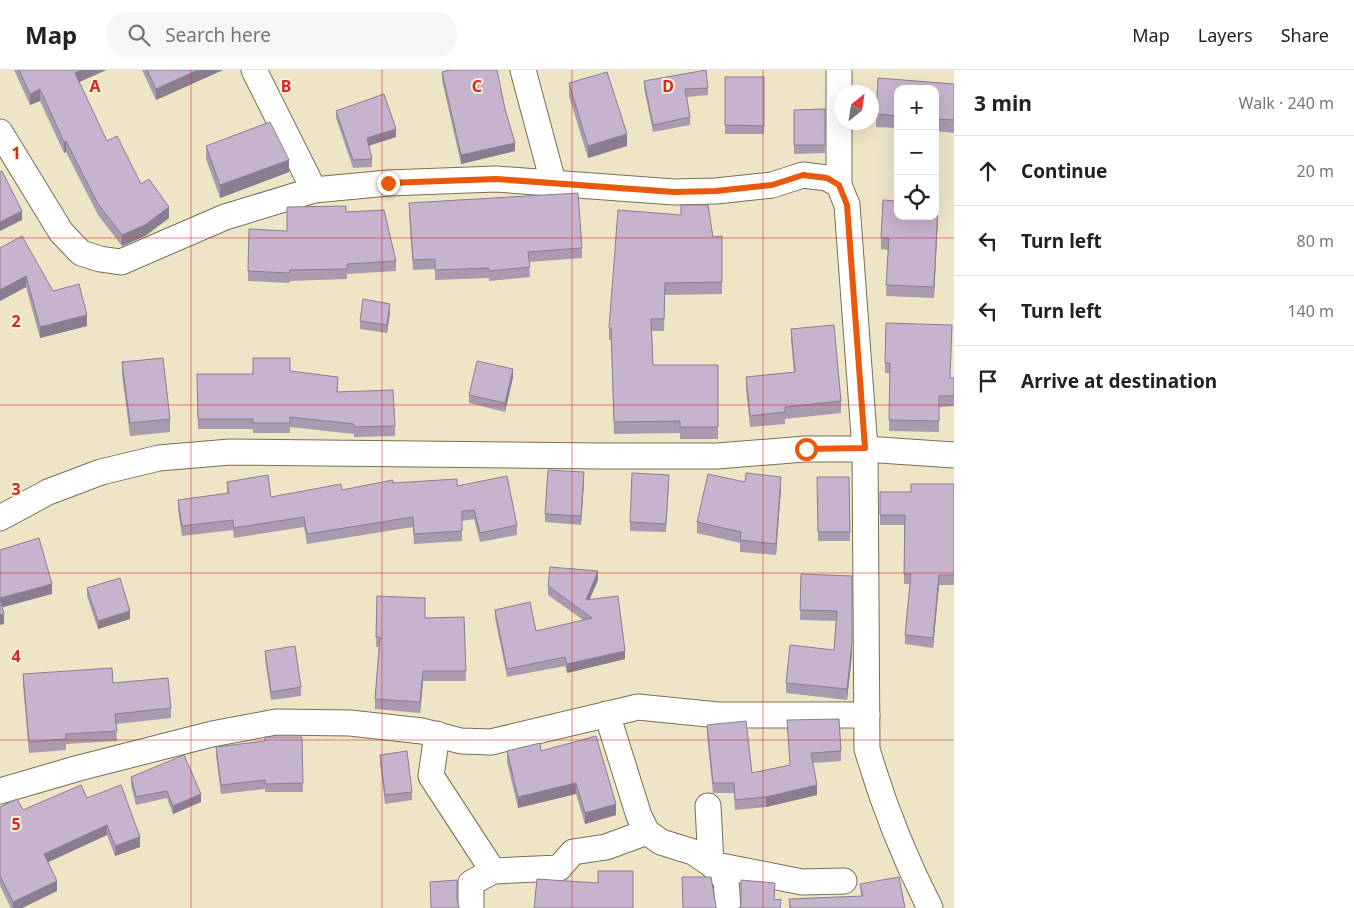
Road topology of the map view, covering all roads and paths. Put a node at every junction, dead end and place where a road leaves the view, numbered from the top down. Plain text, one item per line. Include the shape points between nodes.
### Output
1 (254, 70) edge
2 (523, 70) edge
3 (839, 70) edge
4 (0, 132) edge
5 (553, 182) junction
6 (839, 185) junction
7 (314, 190) junction
8 (865, 448) junction
9 (954, 455) edge
10 (0, 518) edge
11 (607, 714) junction
12 (867, 715) junction
13 (437, 734) junction
14 (0, 791) edge
15 (708, 806) dead end
16 (647, 832) junction
17 (711, 864) junction
18 (493, 872) junction
19 (844, 881) dead end
20 (471, 908) edge
21 (728, 908) edge
22 (930, 908) edge

1 - 7 street
2 - 5 street
3 - 6 street
4 - 7 street via 61,232 80,254 100,259 121,262 225,217
5 - 6 street via 674,192 716,191 772,185 803,175 827,178
5 - 7 street via 486,179
6 - 8 street via 847,205
8 - 9 street
8 - 10 street via 717,456 230,452 159,458 101,472 48,492
8 - 12 street
11 - 12 street via 638,707 718,715
11 - 13 street via 491,742 461,741
11 - 16 street
12 - 22 street via 867,750 877,782 908,865
13 - 14 street via 350,723 276,722 212,734
13 - 18 street via 431,776
15 - 17 street
16 - 17 street via 661,842 693,852
16 - 18 street via 606,847 572,852 559,868
17 - 19 street via 802,882
17 - 21 street via 726,880
18 - 20 street via 471,883

